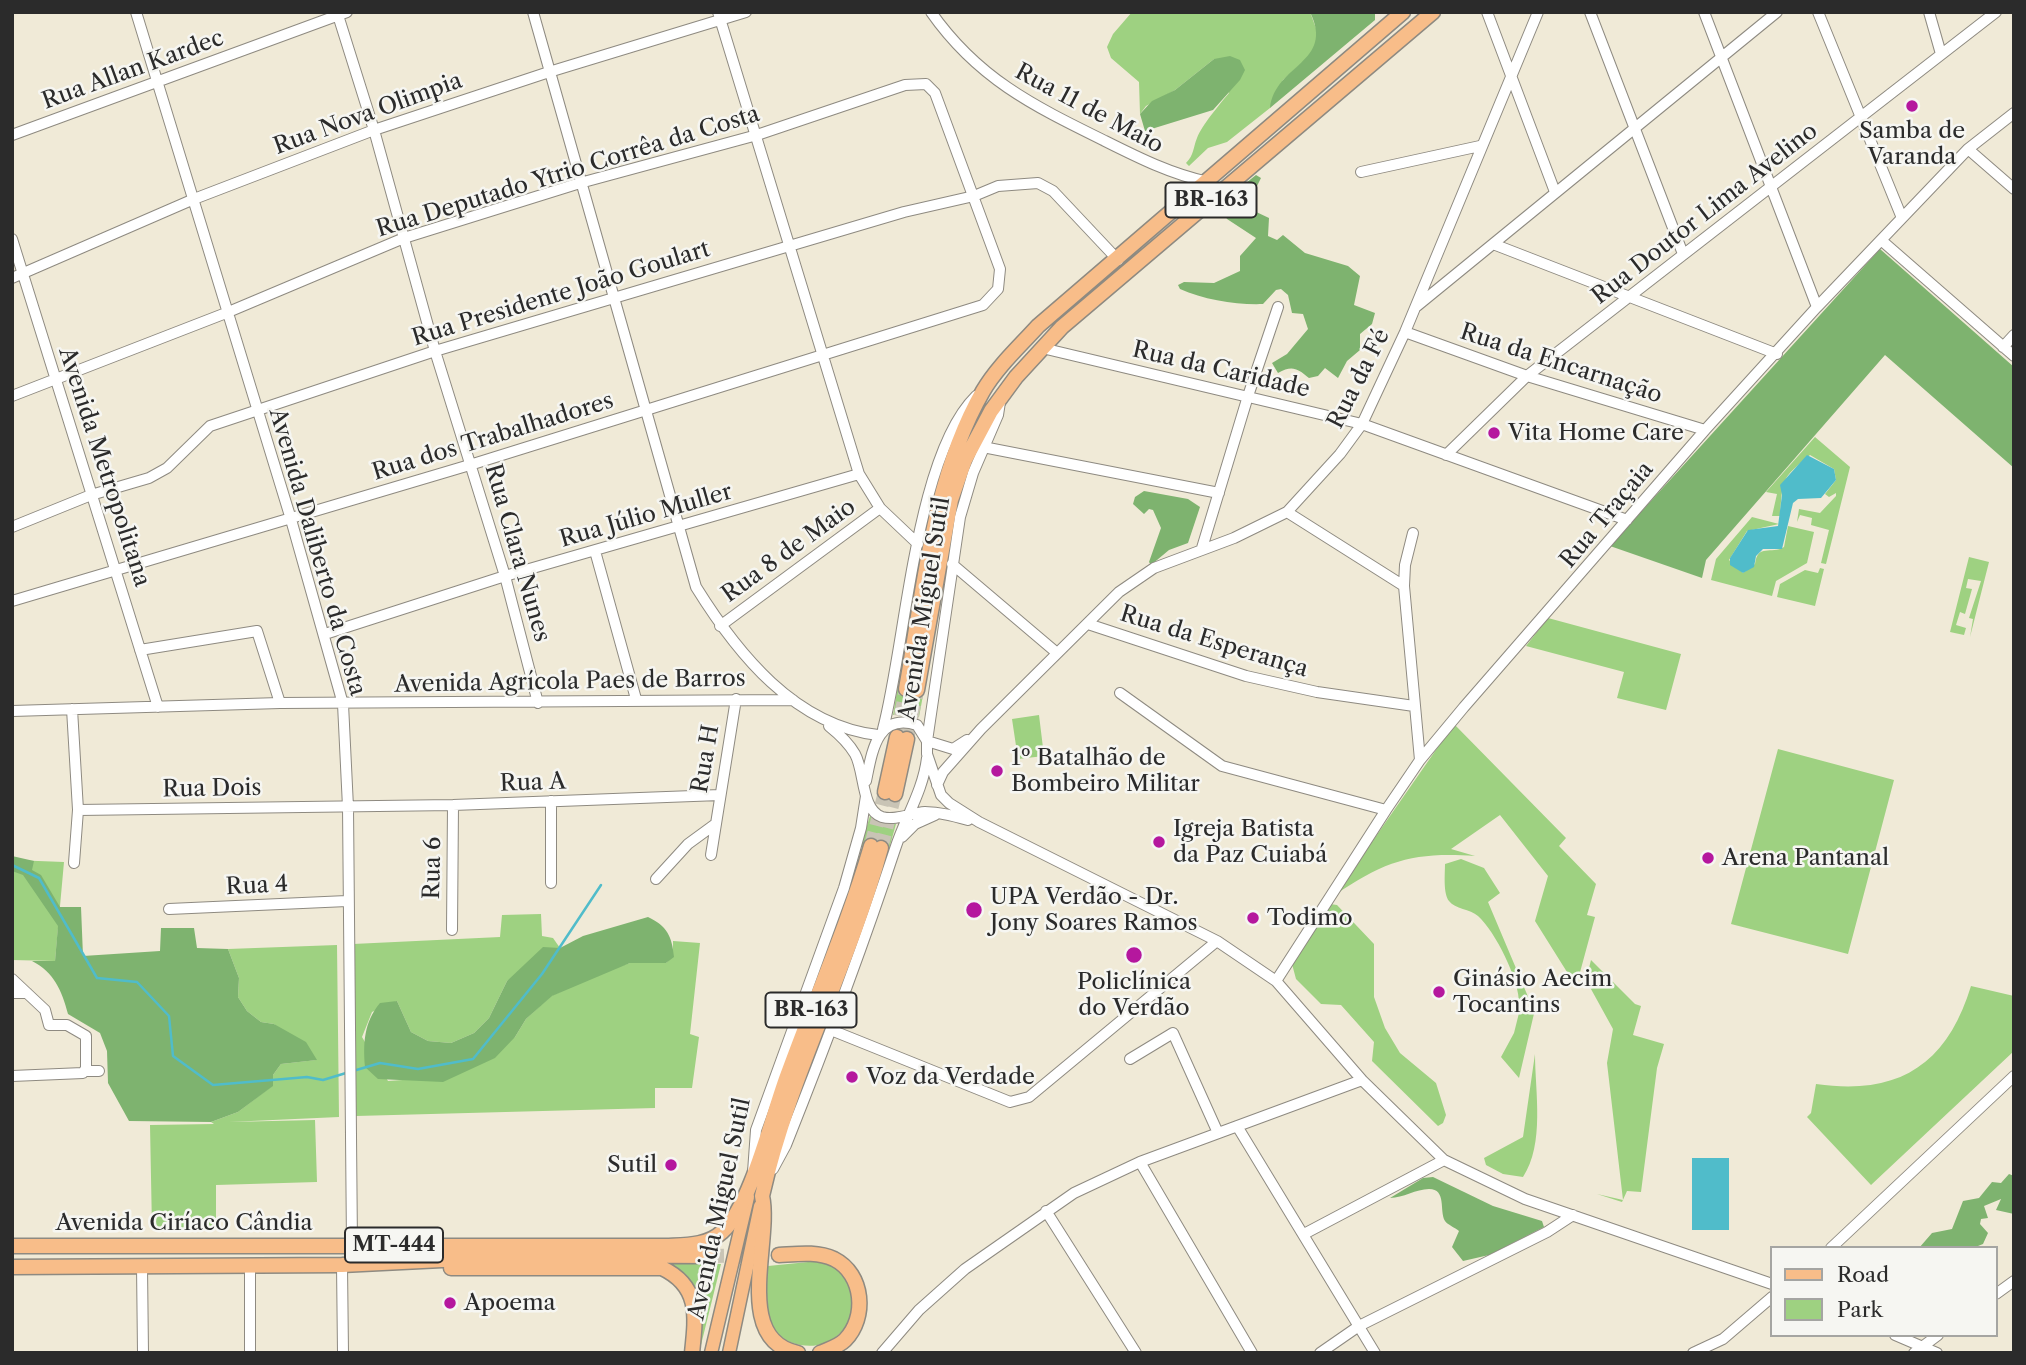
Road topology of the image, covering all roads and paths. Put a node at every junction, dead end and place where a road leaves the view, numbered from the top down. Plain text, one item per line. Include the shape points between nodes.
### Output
1 (136, 12) edge
2 (533, 12) edge
3 (746, 12) edge
4 (931, 12) edge
5 (1403, 12) edge
6 (1433, 12) edge
7 (1487, 12) edge
8 (1538, 12) edge
9 (1590, 12) edge
10 (1704, 12) edge
11 (1777, 12) edge
12 (1818, 12) edge
13 (1928, 12) edge
14 (1996, 12) edge
15 (341, 13) edge
16 (719, 16) edge
17 (1941, 54) junction
18 (1721, 59) junction
19 (549, 72) junction
20 (1512, 74) junction
21 (156, 81) junction
22 (2014, 113) edge
23 (1860, 118) junction
24 (1635, 127) junction
25 (374, 130) junction
26 (12, 135) edge
27 (757, 135) junction
28 (1480, 146) junction
29 (1968, 149) junction
30 (1361, 172) dead end
31 (1175, 175) junction
32 (1208, 182) junction
33 (580, 183) junction
34 (1771, 188) junction
35 (2014, 189) edge
36 (1555, 192) junction
37 (1194, 195) junction
38 (974, 196) junction
39 (194, 198) junction
40 (1902, 218) junction
41 (404, 238) junction
42 (12, 239) edge
43 (1881, 240) junction
44 (1493, 244) junction
45 (791, 247) junction
46 (1683, 254) junction
47 (1118, 260) junction
48 (24, 273) junction
49 (12, 278) edge
50 (613, 298) junction
51 (1628, 299) junction
52 (1278, 307) dead end
53 (1416, 307) junction
54 (1817, 307) junction
55 (226, 313) junction
56 (1405, 332) junction
57 (2014, 335) edge
58 (2003, 347) junction
59 (1042, 348) junction
60 (435, 351) junction
61 (823, 353) junction
62 (1777, 354) junction
63 (2014, 356) edge
64 (1527, 376) junction
65 (54, 378) junction
66 (982, 392) junction
67 (12, 396) edge
68 (1248, 396) junction
69 (1000, 398) junction
70 (256, 410) junction
71 (646, 411) junction
72 (1362, 424) junction
73 (1705, 430) junction
74 (983, 447) junction
75 (1446, 455) junction
76 (473, 464) junction
77 (859, 474) junction
78 (1219, 493) junction
79 (91, 495) junction
80 (880, 508) junction
81 (1287, 512) junction
82 (290, 516) junction
83 (1627, 520) junction
84 (679, 526) junction
85 (12, 527) edge
86 (922, 528) junction
87 (904, 531) junction
88 (1413, 533) dead end
89 (918, 544) junction
90 (1202, 548) junction
91 (595, 551) junction
92 (952, 564) junction
93 (117, 568) junction
94 (505, 576) junction
95 (1404, 586) junction
96 (12, 601) edge
97 (1088, 624) junction
98 (720, 626) junction
99 (324, 635) junction
100 (140, 650) junction
101 (1056, 653) junction
102 (1120, 693) dead end
103 (636, 699) junction
104 (736, 699) junction
105 (793, 700) junction
106 (280, 703) junction
107 (538, 703) junction
108 (343, 704) junction
109 (1414, 706) junction
110 (159, 707) junction
111 (72, 709) junction
112 (12, 711) edge
113 (815, 714) junction
114 (981, 729) junction
115 (881, 732) junction
116 (902, 738) tunnel mouth
117 (928, 741) junction
118 (927, 754) junction
119 (1420, 760) junction
120 (866, 782) junction
121 (937, 785) junction
122 (890, 793) tunnel mouth
123 (720, 795) junction
124 (866, 796) junction
125 (551, 801) junction
126 (453, 805) junction
127 (348, 807) junction
128 (78, 810) junction
129 (1386, 810) junction
130 (940, 813) junction
131 (908, 814) junction
132 (979, 822) junction
133 (714, 825) junction
134 (897, 843) junction
135 (876, 847) tunnel mouth
136 (711, 855) dead end
137 (74, 863) dead end
138 (656, 879) dead end
139 (551, 883) dead end
140 (346, 901) junction
141 (169, 909) dead end
142 (452, 930) dead end
143 (1217, 942) junction
144 (12, 979) edge
145 (1276, 981) junction
146 (12, 993) edge
147 (27, 993) junction
148 (831, 1030) junction
149 (1130, 1059) dead end
150 (85, 1071) junction
151 (99, 1071) dead end
152 (12, 1076) edge
153 (2014, 1076) edge
154 (1362, 1080) junction
155 (1237, 1125) junction
156 (1218, 1133) junction
157 (1444, 1160) junction
158 (1140, 1162) junction
159 (758, 1185) junction
160 (1046, 1211) junction
161 (1573, 1215) junction
162 (1304, 1234) junction
163 (352, 1245) junction
164 (12, 1246) edge
165 (1832, 1246) edge
166 (709, 1255) tunnel mouth
167 (779, 1255) tunnel mouth
168 (362, 1264) junction
169 (342, 1265) junction
170 (142, 1266) junction
171 (250, 1266) junction
172 (12, 1267) edge
173 (2014, 1281) edge
174 (1770, 1283) edge
175 (1998, 1293) edge
176 (1770, 1299) edge
177 (1359, 1326) junction
178 (1898, 1337) edge
179 (1935, 1337) edge
180 (1918, 1350) edge
181 (143, 1353) edge
182 (250, 1353) edge
183 (343, 1353) edge
184 (692, 1353) edge
185 (711, 1353) edge
186 (729, 1353) edge
187 (798, 1353) edge
188 (820, 1353) edge
189 (882, 1353) edge
190 (1136, 1353) edge
191 (1252, 1353) edge
192 (1320, 1353) edge
193 (1375, 1353) edge
194 (1693, 1353) edge
195 (1937, 1353) edge

1 - 21 street, Avenida Daliberto da Costa
2 - 19 street
3 - 16 street, Rua Nova Olimpia
4 - 31 street, Rua 11 de Maio via 961,51 999,84 1039,109
5 - 32 highway, Avenida Miguel Sutil / BR-163
6 - 59 highway, Avenida Miguel Sutil / BR-163
7 - 20 street
8 - 20 street, Rua da Fé
9 - 24 street
10 - 18 street
11 - 18 street
12 - 23 street
13 - 17 street
14 - 17 street, Rua Doutor Lima Avelino
15 - 21 street, Rua Allan Kardec
15 - 25 street, Rua Clara Nunes
16 - 19 street, Rua Nova Olimpia
16 - 27 street
17 - 23 street, Rua Doutor Lima Avelino
18 - 24 street
18 - 34 street
19 - 25 street, Rua Nova Olimpia
19 - 33 street
20 - 28 street, Rua da Fé
20 - 36 street
21 - 26 street, Rua Allan Kardec
21 - 39 street, Avenida Daliberto da Costa
22 - 29 street, Rua Traçaia
23 - 34 street, Rua Doutor Lima Avelino
23 - 40 street
24 - 36 street
24 - 46 street
25 - 39 street, Rua Nova Olimpia
25 - 41 street, Rua Clara Nunes
27 - 33 street, Rua Deputado Ytrio Corrêa da Costa
27 - 38 street, Rua Deputado Ytrio Corrêa da Costa via 905,85 926,85 935,93
27 - 45 street
28 - 30 street
28 - 53 street, Rua da Fé
29 - 35 street
29 - 40 street, Rua Traçaia
31 - 32 street, Rua 11 de Maio
31 - 37 street, Rua 11 de Maio
32 - 37 highway, Avenida Miguel Sutil / BR-163
33 - 41 street, Rua Deputado Ytrio Corrêa da Costa
33 - 50 street
34 - 46 street, Rua Doutor Lima Avelino
34 - 54 street
36 - 44 street
37 - 47 highway, Avenida Miguel Sutil / BR-163
38 - 45 street, Rua Presidente João Goulart
38 - 47 street, Rua Presidente João Goulart via 998,186 1038,183 1053,191
38 - 61 street, Rua dos Trabalhadores via 1000,269 998,289 983,305
39 - 48 street, Rua Nova Olimpia
39 - 55 street, Avenida Daliberto da Costa
40 - 43 street, Rua Traçaia
41 - 55 street, Rua Deputado Ytrio Corrêa da Costa
41 - 60 street, Rua Clara Nunes
42 - 48 street, Avenida Metropolitana
43 - 54 street, Rua Traçaia
43 - 58 street
44 - 51 street
44 - 53 street
45 - 50 street, Rua Presidente João Goulart
45 - 61 street
46 - 51 street, Rua Doutor Lima Avelino
47 - 66 highway, Avenida Miguel Sutil / BR-163 via 1038,326
48 - 49 street, Rua Nova Olimpia
48 - 65 street, Avenida Metropolitana
50 - 60 street, Rua Presidente João Goulart
50 - 71 street
51 - 62 street
51 - 64 street, Rua Doutor Lima Avelino
52 - 68 street
53 - 56 street, Rua da Fé
54 - 62 street, Rua Traçaia
55 - 65 street, Rua Deputado Ytrio Corrêa da Costa
55 - 70 street, Avenida Daliberto da Costa
56 - 64 street, Rua da Encarnação
56 - 72 street, Rua da Fé
57 - 58 street
58 - 63 street
59 - 68 street, Rua da Caridade
59 - 69 highway, Avenida Miguel Sutil / BR-163
60 - 70 street, Rua Presidente João Goulart
60 - 76 street, Rua Clara Nunes
61 - 71 street, Rua dos Trabalhadores
61 - 77 street
62 - 73 street, Rua Traçaia
64 - 73 street, Rua da Encarnação
64 - 75 street, Rua Doutor Lima Avelino
65 - 67 street, Rua Deputado Ytrio Corrêa da Costa
65 - 79 street, Avenida Metropolitana
66 - 69 highway, BR-163 via 941,500 911,689 951,500 975,439
66 - 86 street, Avenida Miguel Sutil via 949,437
68 - 72 street, Rua da Caridade
68 - 78 street
69 - 74 street, Avenida Miguel Sutil via 998,415
70 - 79 street, Rua Presidente João Goulart via 210,426 167,468 149,478
70 - 82 street, Avenida Daliberto da Costa
71 - 76 street, Rua dos Trabalhadores
71 - 84 street
72 - 75 street, Rua da Caridade
72 - 81 street, Rua da Fé
73 - 83 street, Rua Traçaia
74 - 78 street
74 - 92 street, Avenida Miguel Sutil via 960,517
75 - 83 street, Rua da Caridade
76 - 82 street, Rua dos Trabalhadores
76 - 94 street, Rua Clara Nunes
77 - 80 street
77 - 84 street, Rua Júlio Muller
78 - 90 street
79 - 85 street, Rua Presidente João Goulart
79 - 93 street, Avenida Metropolitana
80 - 87 street
80 - 98 street, Rua 8 de Maio
81 - 90 street, Rua da Fé
81 - 95 street
82 - 93 street, Rua dos Trabalhadores
82 - 99 street, Avenida Daliberto da Costa
83 - 119 street, Rua Traçaia
84 - 91 street, Rua Júlio Muller
84 - 98 street via 696,587
86 - 87 street
86 - 89 street, Avenida Miguel Sutil
87 - 89 street
88 - 95 street
89 - 115 street, Avenida Miguel Sutil via 893,691
90 - 97 street, Rua da Fé via 1154,568 1119,592
91 - 94 street, Rua Júlio Muller
91 - 103 street
92 - 101 street
92 - 117 street, Avenida Miguel Sutil
93 - 96 street, Rua dos Trabalhadores
93 - 100 street, Avenida Metropolitana
94 - 99 street, Rua Júlio Muller
94 - 107 street, Rua Clara Nunes
95 - 109 street
97 - 101 street, Rua da Fé
97 - 109 street, Rua da Esperança via 1246,676
98 - 105 street via 758,670
99 - 108 street, Avenida Daliberto da Costa
100 - 106 street via 257,631
100 - 110 street, Avenida Metropolitana
101 - 114 street, Rua da Fé
102 - 129 street via 1222,766
103 - 104 street, Avenida Agrícola Paes de Barros
103 - 107 street, Avenida Agrícola Paes de Barros
104 - 105 street, Avenida Agrícola Paes de Barros
104 - 123 street, Rua H
105 - 113 street
106 - 108 street, Avenida Agrícola Paes de Barros
106 - 110 street, Avenida Agrícola Paes de Barros
107 - 108 street, Avenida Agrícola Paes de Barros
108 - 127 street, Avenida Daliberto da Costa
109 - 119 street
110 - 111 street, Avenida Agrícola Paes de Barros
111 - 112 street, Avenida Agrícola Paes de Barros
111 - 128 street
113 - 115 street via 848,730
113 - 120 street via 843,737
114 - 117 street, Rua da Fé via 953,749
114 - 121 street, Rua da Fé
115 - 117 street via 894,723 912,724
115 - 120 street, Avenida Miguel Sutil
116 - 122 highway
117 - 118 street
118 - 121 street
118 - 131 street, Avenida Miguel Sutil via 921,788
119 - 129 street, Rua Traçaia
120 - 124 street
121 - 132 street via 949,803
123 - 125 street, Rua A
123 - 133 street, Rua H
124 - 131 street via 881,816
124 - 159 street, Avenida Miguel Sutil via 840,900 756,1130 752,1149
125 - 126 street, Rua A
125 - 139 street
126 - 127 street, Rua A
126 - 142 street, Rua 6
127 - 128 street, Rua Dois
127 - 140 street, Avenida Daliberto da Costa
128 - 137 street
129 - 145 street, Rua Traçaia
130 - 131 street
130 - 132 street
130 - 134 street via 915,824
131 - 134 street, Avenida Miguel Sutil
132 - 143 street
133 - 136 street, Rua H
133 - 138 street, Rua H via 688,844
134 - 148 street, Avenida Miguel Sutil
135 - 159 highway, BR-163 via 863,911
140 - 141 street, Rua 4
140 - 163 street, Avenida Daliberto da Costa
143 - 145 street
143 - 148 street via 1030,1097 1010,1102
144 - 147 street
145 - 154 street
146 - 147 street
147 - 150 street via 45,1010 49,1025 67,1025 86,1036
148 - 159 street, Avenida Miguel Sutil via 786,1145
149 - 156 street via 1173,1033
150 - 151 street
150 - 152 street
153 - 165 street
154 - 155 street
154 - 157 street
155 - 156 street
155 - 162 street
156 - 158 street
157 - 161 street via 1525,1199
157 - 162 street
158 - 160 street
158 - 191 street
159 - 163 highway, Avenida Ciríaco Cândia / MT-444 via 722,1232 698,1244
159 - 185 main road, Avenida Miguel Sutil / BR-163
159 - 186 main road, Avenida Miguel Sutil / BR-163
159 - 187 highway via 764,1216 761,1316 781,1348
160 - 189 street via 965,1269 919,1310
160 - 190 street
161 - 174 street
161 - 177 street
162 - 177 street
163 - 164 highway, Avenida Ciríaco Cândia / MT-444
166 - 168 highway via 542,1255
167 - 188 highway via 828,1257 844,1266 856,1283 860,1303 855,1325 840,1344
168 - 169 highway, Avenida Ciríaco Cândia / MT-444
168 - 184 highway, MT-444 via 428,1269 662,1268 682,1281 694,1300
169 - 171 highway, Avenida Ciríaco Cândia / MT-444
169 - 183 street
170 - 171 highway, Avenida Ciríaco Cândia / MT-444
170 - 172 highway, Avenida Ciríaco Cândia / MT-444
170 - 181 street
171 - 182 street
173 - 175 street
176 - 194 street via 1723,1339
177 - 192 street
177 - 193 street
178 - 180 street
179 - 180 street
180 - 195 street

